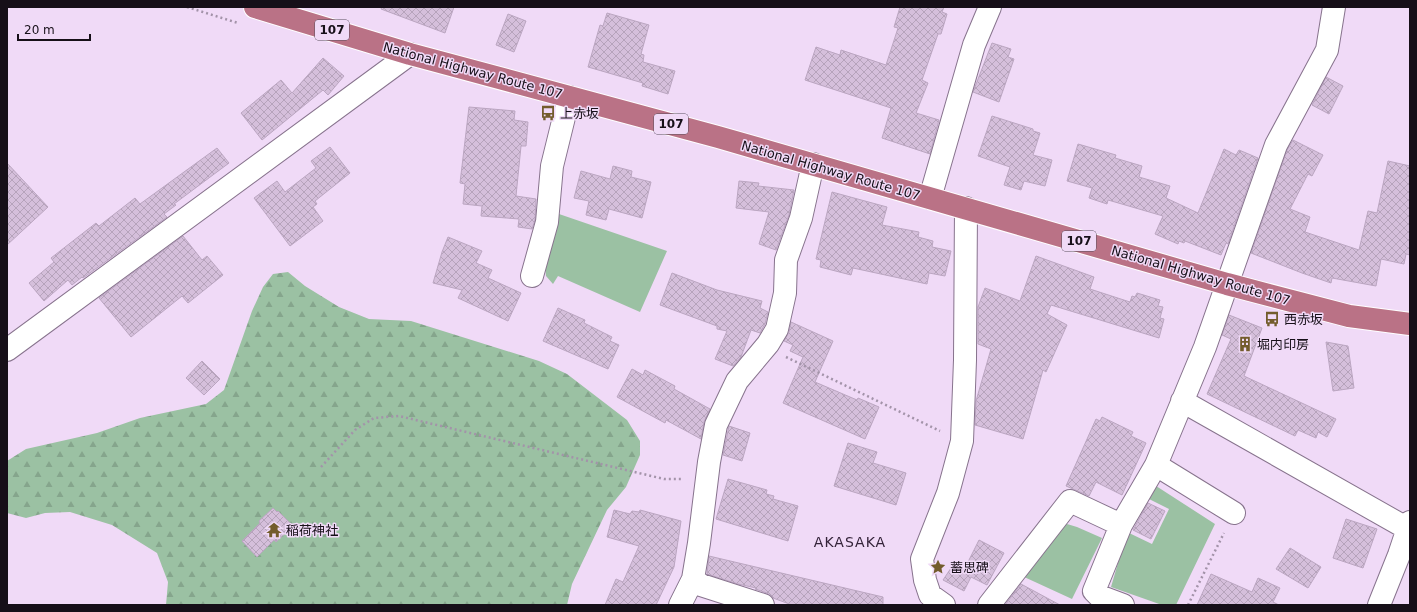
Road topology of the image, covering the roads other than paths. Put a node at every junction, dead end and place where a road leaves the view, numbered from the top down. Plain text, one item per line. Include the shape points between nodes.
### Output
1 (255, 7) edge
2 (990, 7) edge
3 (1334, 7) edge
4 (410, 54) junction
5 (569, 97) junction
6 (813, 164) junction
7 (930, 198) junction
8 (966, 208) junction
9 (532, 276) dead end
10 (1227, 284) junction
11 (1410, 324) edge
12 (7, 350) edge
13 (1182, 401) junction
14 (1156, 465) junction
15 (1234, 513) road end
16 (1121, 525) junction
17 (1409, 526) edge
18 (1405, 556) edge
19 (693, 579) junction
20 (680, 605) edge
21 (763, 605) edge
22 (944, 605) edge
23 (989, 605) edge
24 (1123, 605) edge
25 (1379, 605) edge

1 - 4 highway, National Highway Route 107 / 107
2 - 7 street via 974,45
3 - 10 street via 1327,50 1276,145
4 - 5 highway, National Highway Route 107 / 107
4 - 12 street
5 - 6 highway, National Highway Route 107 / 107
5 - 9 street via 552,166 547,222
6 - 7 highway, National Highway Route 107 / 107
6 - 19 street via 801,218 786,260 784,293 777,328 737,381 716,425
7 - 8 highway, National Highway Route 107 / 107
8 - 10 highway, National Highway Route 107 / 107
8 - 22 street via 962,442 948,493 922,559 930,595
10 - 11 highway, National Highway Route 107 / 107 via 1349,316
10 - 13 street via 1205,347
13 - 14 street
13 - 17 street
14 - 15 street
14 - 16 street
16 - 23 street via 1070,501
16 - 24 street via 1094,591 1099,596
17 - 18 street
18 - 25 street
19 - 20 street
19 - 21 street

